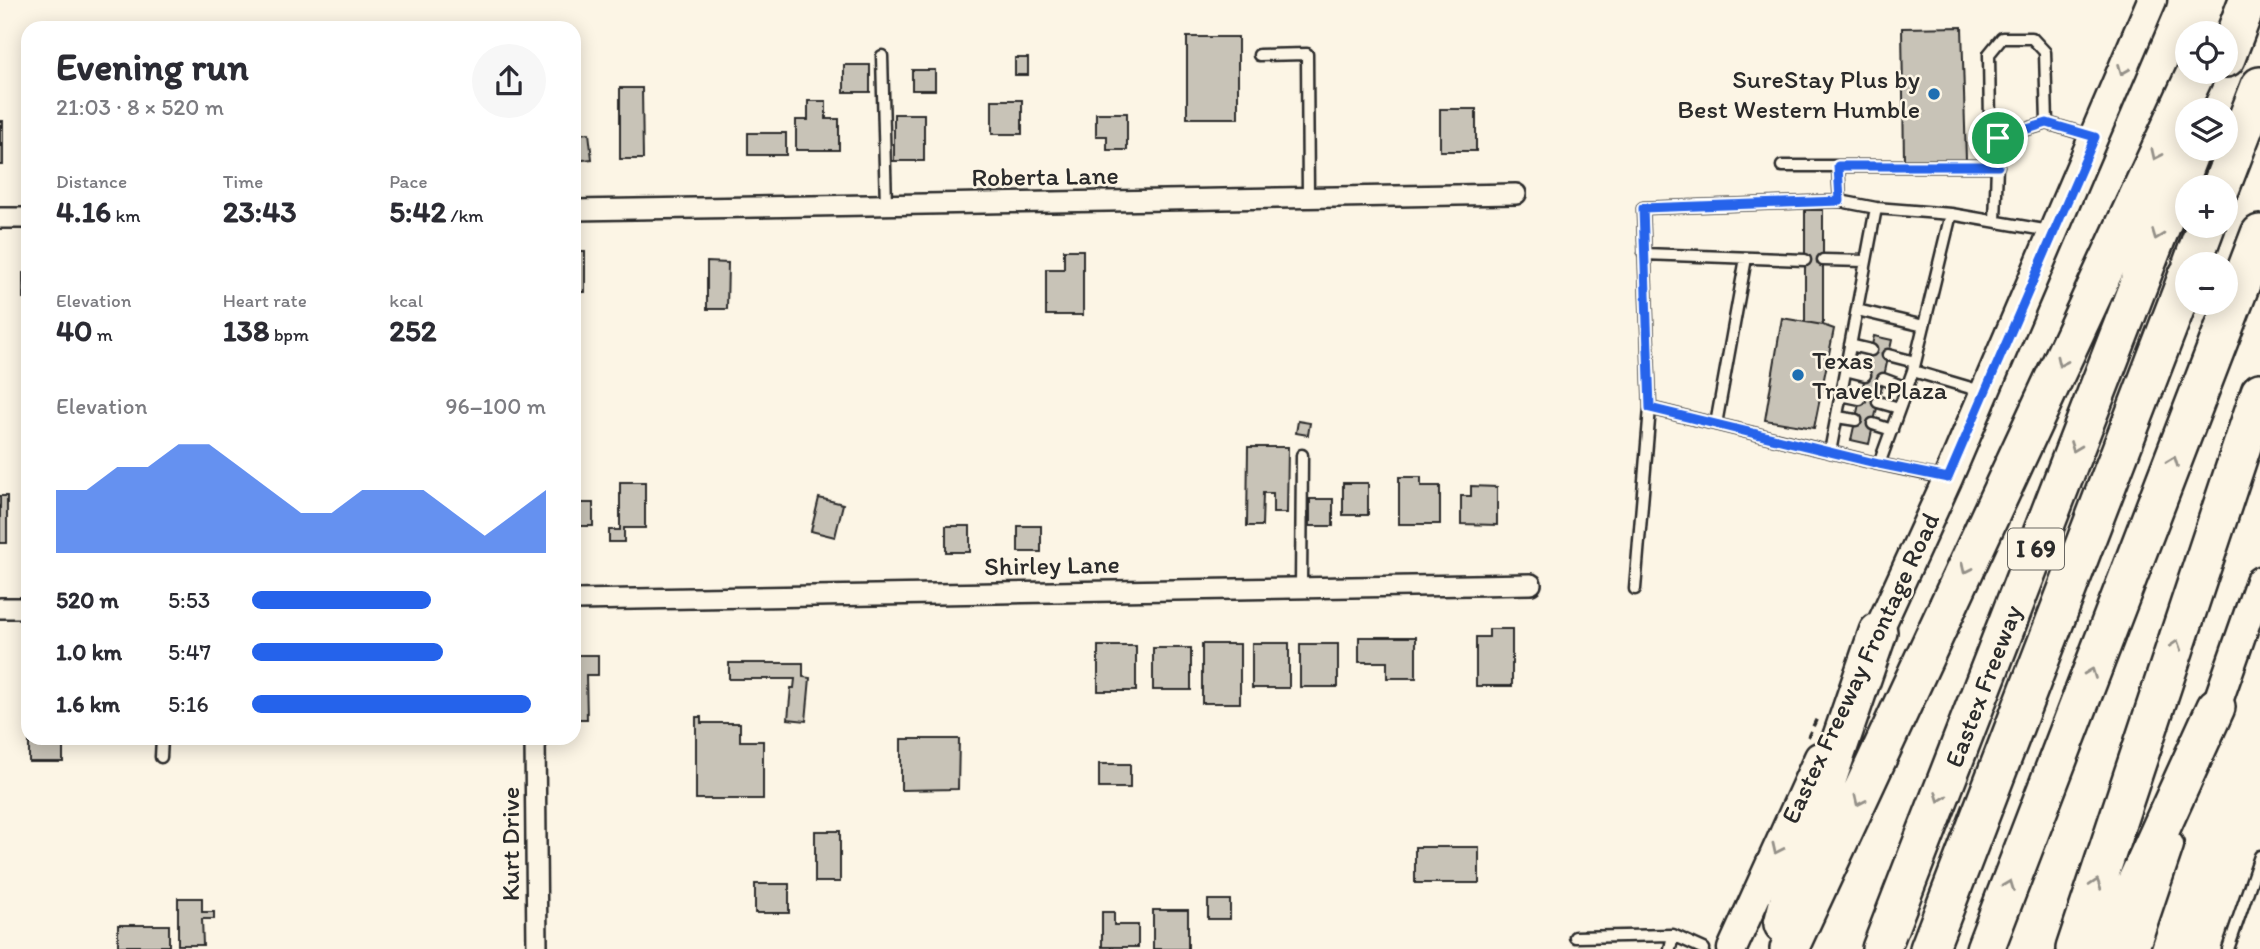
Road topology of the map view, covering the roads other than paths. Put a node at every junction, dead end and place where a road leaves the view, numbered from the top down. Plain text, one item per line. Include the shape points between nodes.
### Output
1 (2152, 0) edge
2 (2247, 0) edge
3 (2232, 21) edge
4 (2238, 25) edge
5 (1259, 55) dead end
6 (882, 56) dead end
7 (2190, 84) edge
8 (2260, 86) edge
9 (2047, 123) junction
10 (2095, 137) junction
11 (1998, 138) junction
12 (2186, 161) edge
13 (1782, 166) dead end
14 (1838, 166) junction
15 (1998, 166) junction
16 (2226, 175) edge
17 (1516, 194) dead end
18 (1308, 197) junction
19 (1840, 201) junction
20 (886, 205) junction
21 (1876, 208) junction
22 (581, 210) edge
23 (1951, 214) junction
24 (0, 218) edge
25 (21, 218) edge
26 (1995, 221) junction
27 (2054, 231) junction
28 (2260, 234) edge
29 (1644, 254) junction
30 (1746, 257) junction
31 (1805, 260) dead end
32 (1823, 260) dead end
33 (1866, 261) junction
34 (2175, 309) edge
35 (1857, 310) junction
36 (1924, 326) junction
37 (1850, 345) junction
38 (1871, 350) dead end
39 (1888, 355) dead end
40 (1914, 367) junction
41 (1846, 370) junction
42 (1866, 375) dead end
43 (1883, 379) dead end
44 (1907, 388) junction
45 (2260, 392) edge
46 (1985, 393) junction
47 (1841, 395) junction
48 (1860, 399) dead end
49 (1878, 402) dead end
50 (1650, 408) junction
51 (1899, 408) junction
52 (1837, 417) junction
53 (1856, 420) dead end
54 (1716, 424) junction
55 (1873, 424) dead end
56 (1892, 430) junction
57 (1830, 452) junction
58 (1301, 455) dead end
59 (1879, 464) junction
60 (1948, 478) junction
61 (2260, 581) edge
62 (1531, 584) dead end
63 (1301, 587) junction
64 (1635, 589) dead end
65 (581, 600) edge
66 (0, 608) edge
67 (21, 608) edge
68 (1878, 632) junction
69 (2216, 707) junction
70 (162, 745) edge
71 (535, 745) edge
72 (161, 757) dead end
73 (2260, 856) edge
74 (1673, 935) junction
75 (1576, 937) dead end
76 (537, 949) edge
77 (1670, 949) edge
78 (1704, 949) edge
79 (1732, 949) edge
80 (1777, 949) edge
81 (1789, 949) edge
82 (1881, 949) edge
83 (1929, 949) edge
84 (1985, 949) edge
85 (2075, 949) edge
86 (2106, 949) edge
87 (2134, 949) edge
88 (2228, 949) edge

1 -> 10 main road, Eastex Freeway Frontage Road
2 - 3 highway
2 - 4 highway
5 - 18 lane via 1307,54
6 - 20 lane
7 -> 81 highway
8 - 16 highway
9 - 10 lane
9 - 11 lane
9 - 11 lane via 2045,52 2032,38 2002,38 1989,54 1990,125
10 - 27 main road, Eastex Freeway Frontage Road
11 - 15 lane
12 -> 82 highway, Eastex Freeway / I 69
13 - 14 lane
14 - 15 lane
14 - 19 lane
15 - 26 lane
17 - 18 street, Roberta Lane
18 - 20 street, Roberta Lane
19 - 21 lane
19 - 29 lane via 1643,208
20 - 22 street, Roberta Lane
21 - 23 lane
21 - 33 lane
23 - 26 lane
23 - 36 lane
24 - 25 street
26 - 27 lane
27 - 46 main road, Eastex Freeway Frontage Road
84 -> 28 highway
29 - 30 lane
29 - 50 lane
30 - 31 lane
30 - 54 lane
32 - 33 lane
33 - 35 lane
34 - 83 highway
35 - 36 lane
35 - 37 lane
36 - 40 lane
37 - 38 lane
37 - 41 lane
39 - 40 lane
40 - 44 lane
40 - 46 lane
41 - 42 lane
41 - 47 lane
43 - 44 lane
44 - 51 lane
85 -> 45 highway
46 - 60 main road, Eastex Freeway Frontage Road
47 - 48 lane
47 - 52 lane
49 - 51 lane
50 - 54 lane
50 - 64 lane
51 - 56 lane
52 - 53 lane
52 - 57 lane
54 - 57 lane
55 - 56 lane
56 - 59 lane
57 - 59 lane
58 - 63 lane
59 - 60 lane
60 - 68 main road, Eastex Freeway Frontage Road
61 - 69 main road
62 - 63 street, Shirley Lane
63 - 65 street, Shirley Lane
66 - 67 street
68 -> 79 main road, Eastex Freeway Frontage Road
68 - 80 highway via 1798,864
69 - 86 highway
69 - 87 main road
70 - 72 lane
71 - 76 street, Kurt Drive
73 - 88 lane
74 - 75 lane
74 - 77 lane
74 - 78 lane

